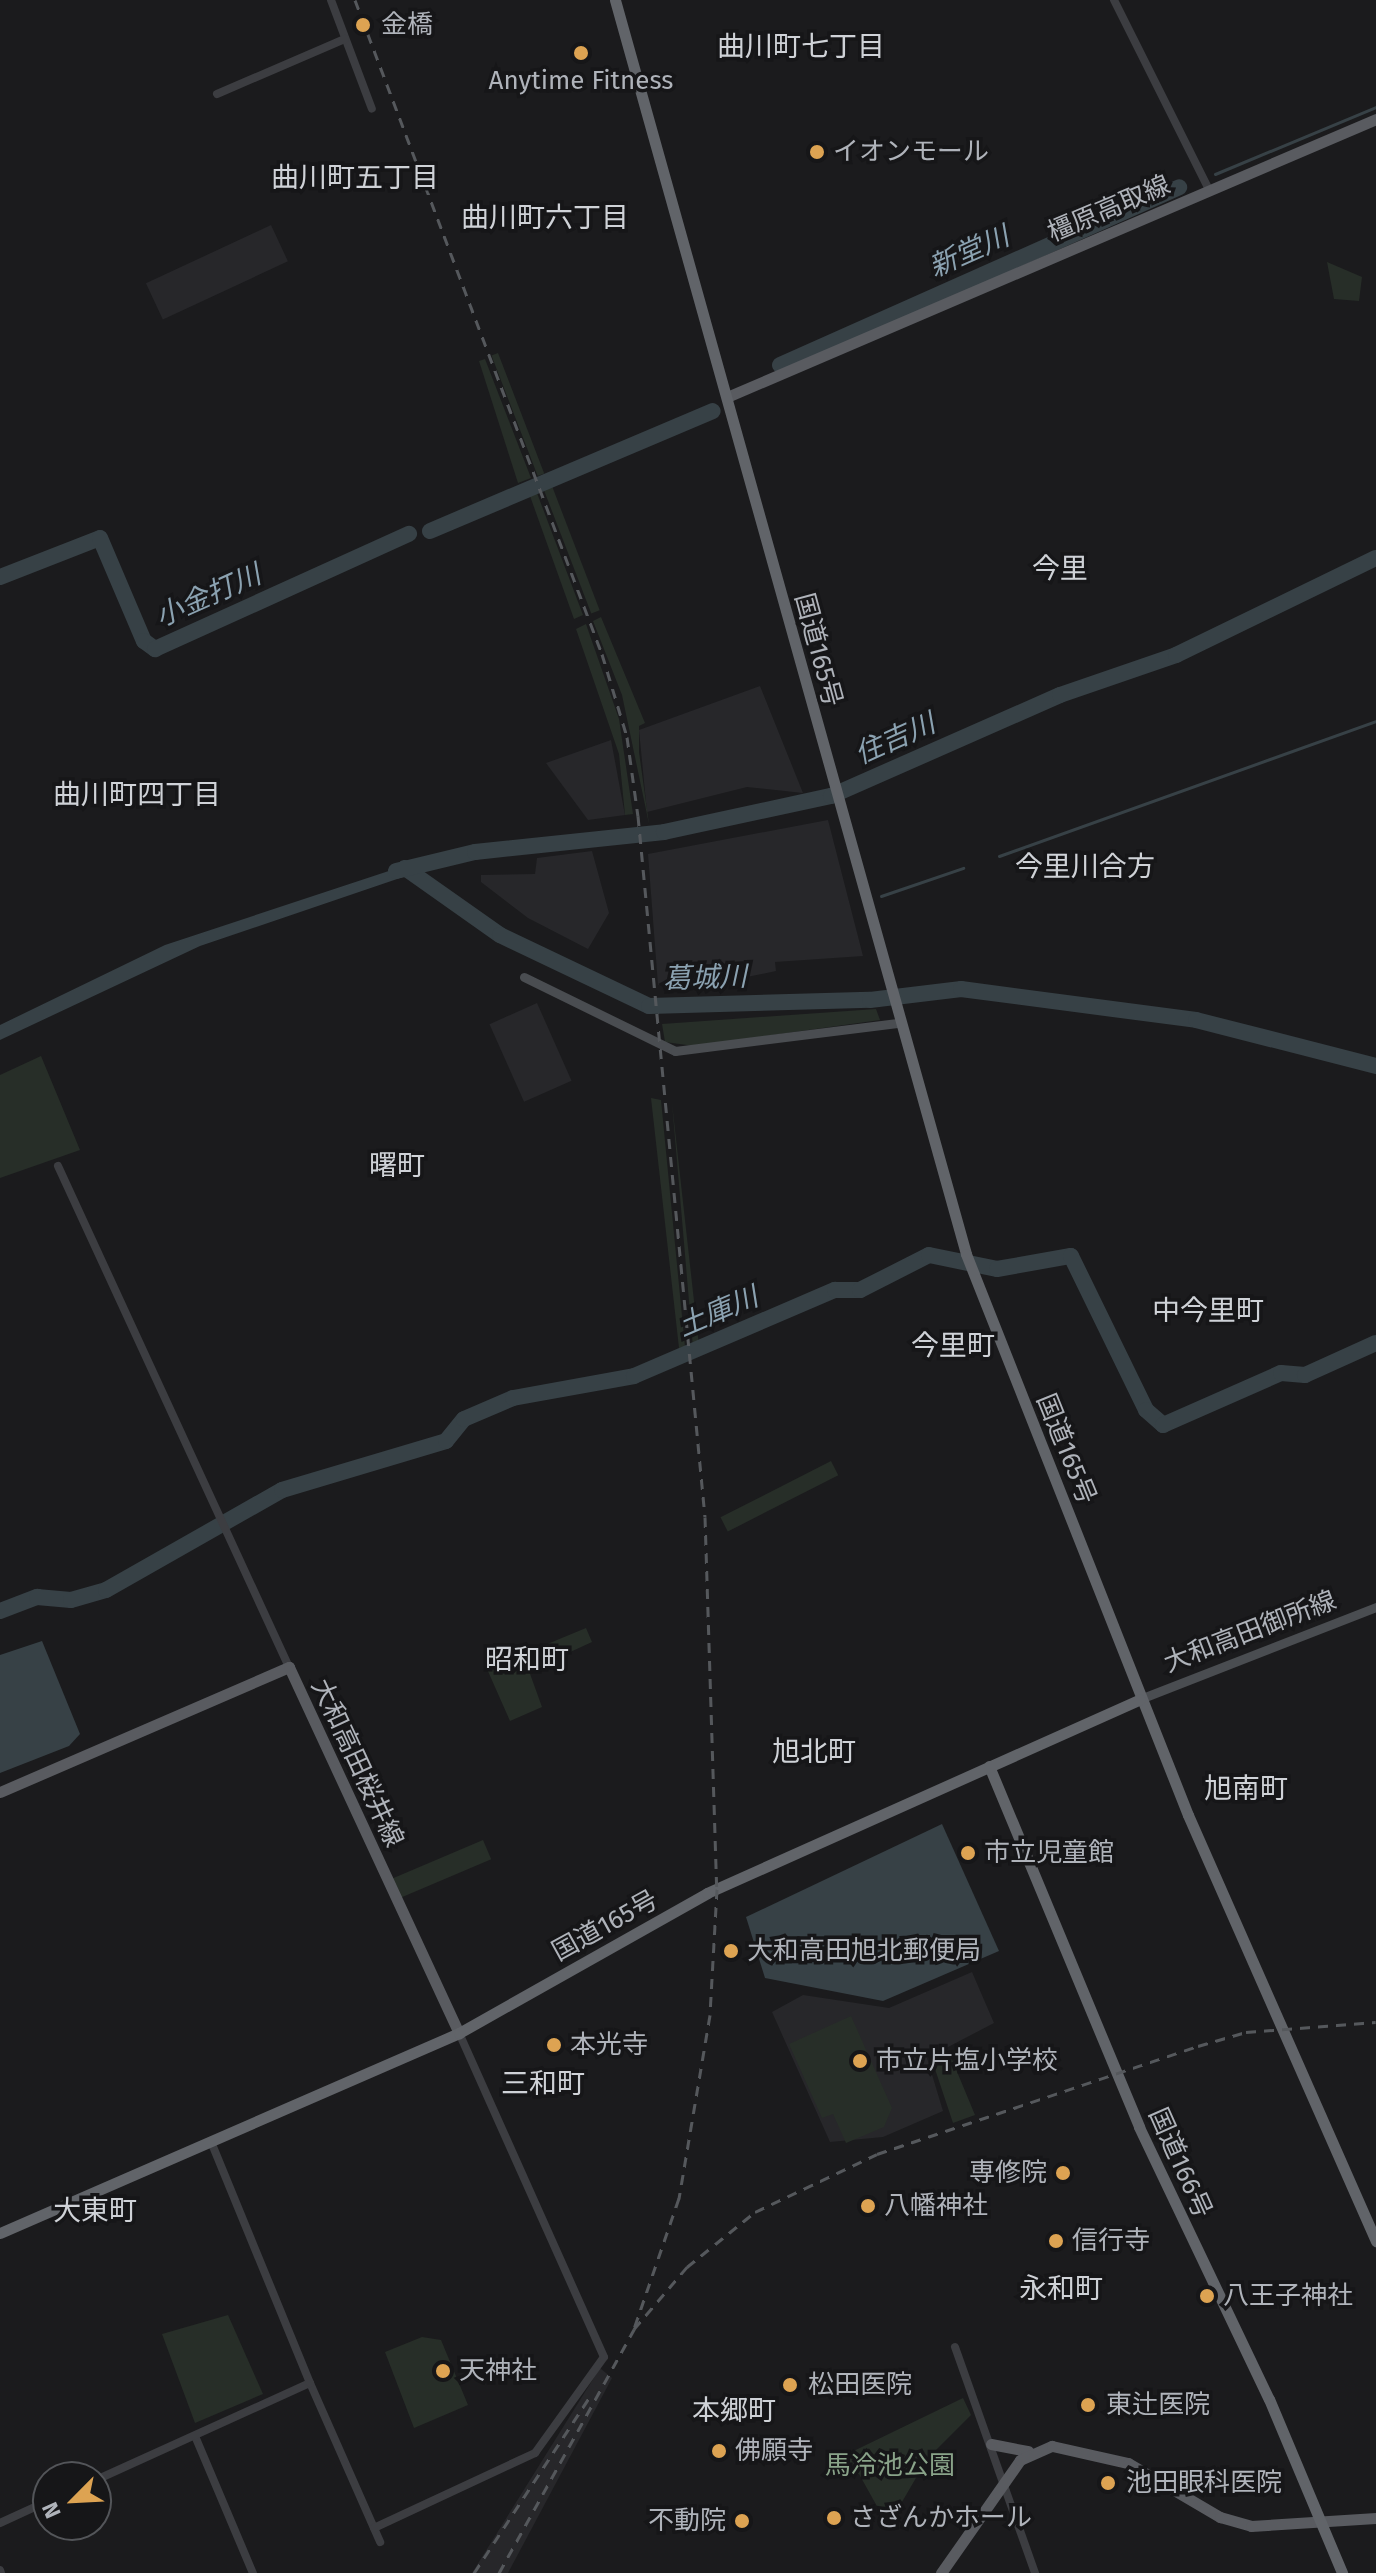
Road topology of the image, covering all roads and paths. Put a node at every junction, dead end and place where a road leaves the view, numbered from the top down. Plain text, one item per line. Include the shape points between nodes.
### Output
1 (331, 0) edge
2 (615, 0) edge
3 (1114, 0) edge
4 (345, 39) junction
5 (217, 94) dead end
6 (372, 109) dead end
7 (1376, 119) edge
8 (1209, 190) junction
9 (727, 397) junction
10 (524, 977) dead end
11 (896, 1017) junction
12 (58, 1166) dead end
13 (1376, 1607) edge
14 (289, 1667) junction
15 (1140, 1699) junction
16 (989, 1766) junction
17 (0, 1792) edge
18 (459, 2033) junction
19 (211, 2142) junction
20 (0, 2233) edge
21 (1376, 2241) edge
22 (955, 2347) dead end
23 (310, 2383) junction
24 (195, 2436) junction
25 (991, 2444) junction
26 (1031, 2451) junction
27 (112, 2473) edge
28 (1007, 2481) junction
29 (32, 2508) edge
30 (1376, 2518) edge
31 (0, 2523) edge
32 (1319, 2525) junction
33 (374, 2528) junction
34 (380, 2542) dead end
35 (253, 2573) edge
36 (941, 2573) edge
37 (1035, 2573) edge
38 (1342, 2573) edge

1 - 4 street
2 - 9 highway, 国道165号
3 - 8 street
4 - 5 street
4 - 6 street
7 - 8 main road, 橿原高取線
8 - 9 main road, 橿原高取線
9 - 11 highway, 国道165号
10 - 11 main road via 650,1045 697,1054
11 - 15 highway, 国道165号 via 968,1259
12 - 14 street
13 - 15 main road, 大和高田御所線
14 - 17 main road, 大和高田桜井線
14 - 18 main road, 大和高田桜井線
15 - 16 highway, 国道165号
15 - 21 highway
16 - 18 highway, 国道165号 via 707,1893
16 - 32 highway, 国道166号 via 1139,2127 1269,2399
18 - 19 highway, 国道165号
18 - 33 street via 604,2357 573,2408 524,2461
19 - 20 highway, 国道165号
19 - 23 street
22 - 25 street
23 - 24 street
23 - 33 street
24 - 27 street
24 - 35 street
25 - 26 main road via 1011,2453
25 - 28 street
26 - 28 main road
26 - 32 main road via 1063,2445 1128,2463 1220,2517 1251,2526
28 - 36 main road
28 - 37 street
29 - 31 street
30 - 32 main road
32 - 38 highway, 国道166号
33 - 34 street

